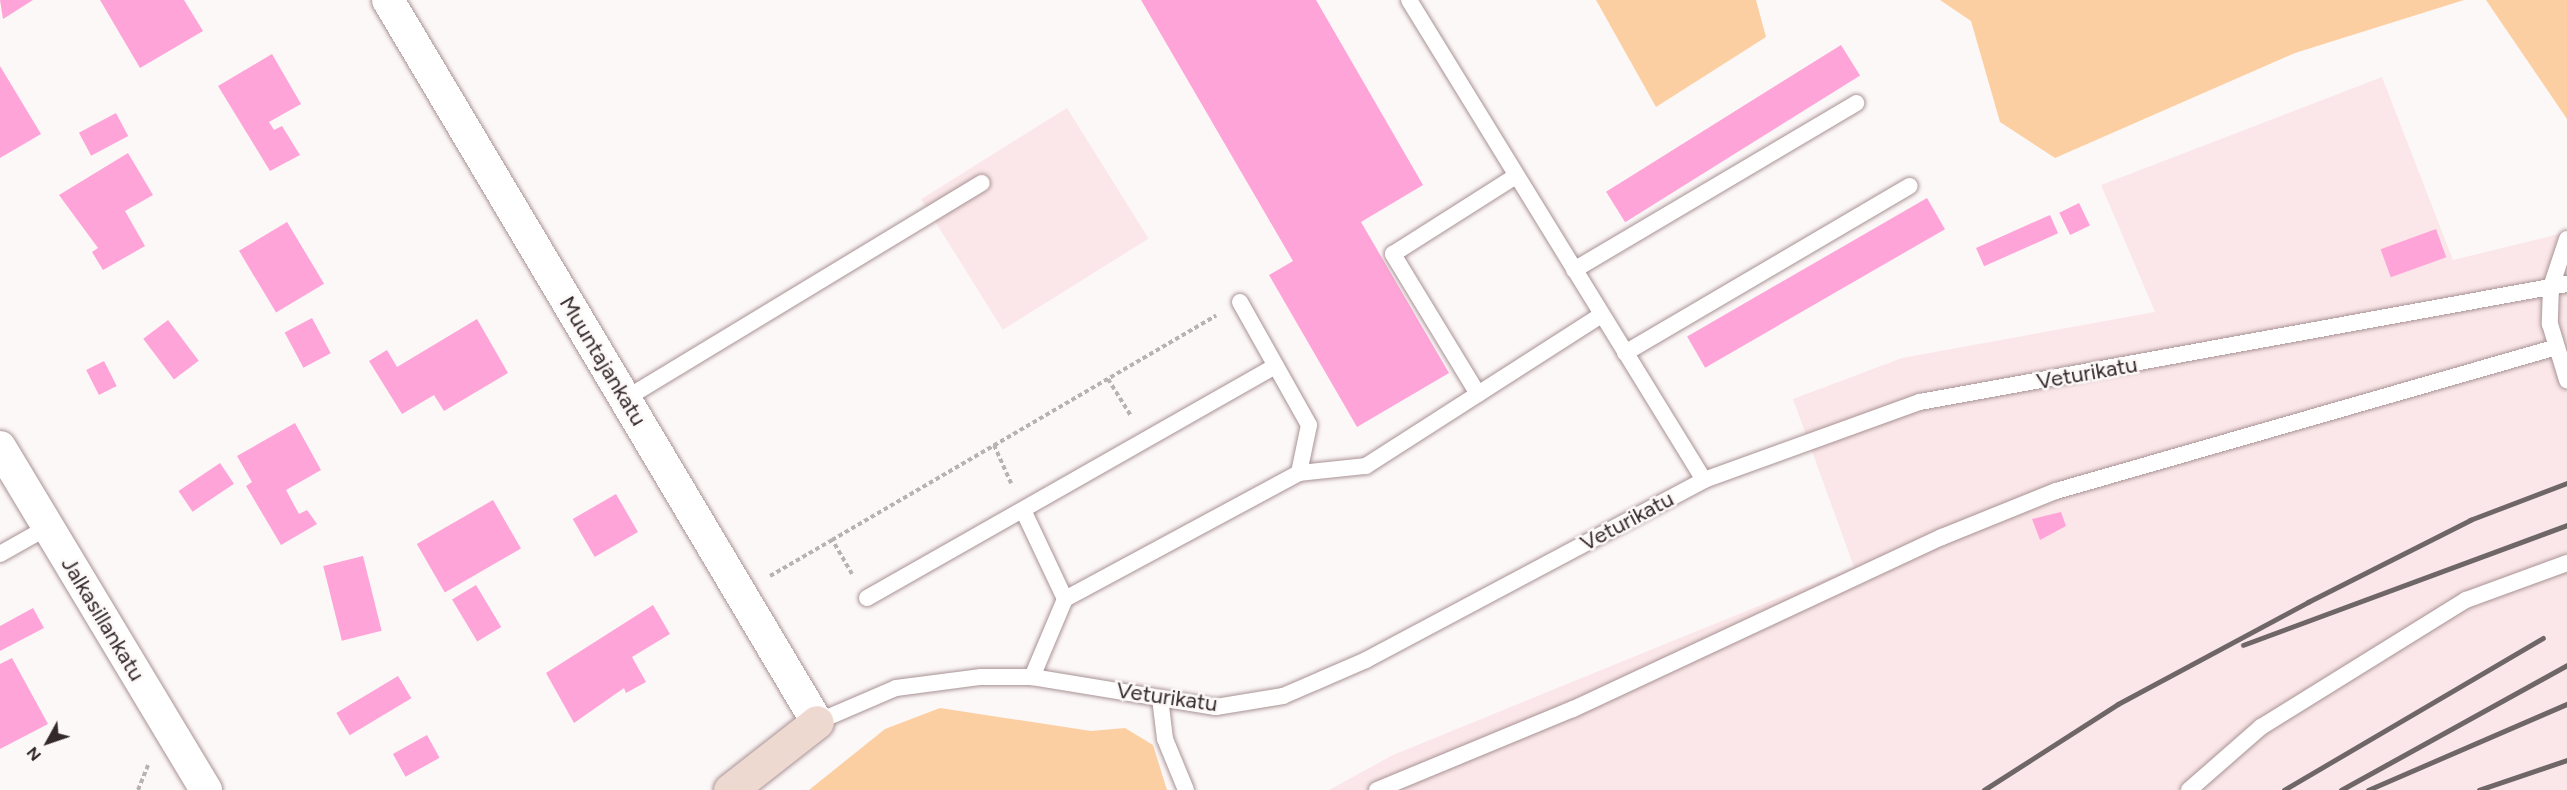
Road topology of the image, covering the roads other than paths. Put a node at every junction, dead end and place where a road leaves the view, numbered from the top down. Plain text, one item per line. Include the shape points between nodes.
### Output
1 (388, 0) edge
2 (1409, 0) edge
3 (1856, 103) dead end
4 (1516, 176) junction
5 (982, 183) dead end
6 (1910, 186) dead end
7 (2567, 239) edge
8 (1574, 270) junction
9 (2559, 286) edge
10 (1240, 302) road end
11 (1601, 315) junction
12 (2557, 347) junction
13 (1625, 353) junction
14 (1276, 366) junction
15 (2567, 380) edge
16 (1478, 394) junction
17 (625, 399) junction
18 (0, 447) edge
19 (1299, 473) junction
20 (1704, 480) junction
21 (1023, 510) junction
22 (48, 527) junction
23 (0, 554) edge
24 (2567, 563) edge
25 (867, 598) road end
26 (1065, 599) junction
27 (1032, 676) junction
28 (1160, 698) junction
29 (817, 723) junction
30 (206, 790) edge
31 (730, 790) edge
32 (1186, 790) edge
33 (1377, 790) edge
34 (2189, 790) edge

1 - 17 street, Muuntajankatu
2 - 4 lane
3 - 8 lane
4 - 8 lane
4 - 16 lane via 1393,254
5 - 17 lane
6 - 13 lane
7 - 9 lane
8 - 11 lane
9 - 12 lane via 2550,324
9 - 20 lane, Veturikatu via 1920,402
10 - 14 lane
11 - 13 lane
11 - 16 lane
12 - 15 lane
12 - 33 lane via 2056,490 1942,537 1573,709
13 - 20 lane
14 - 19 lane via 1309,425
14 - 21 lane
16 - 19 lane via 1366,466
17 - 29 street, Muuntajankatu
18 - 22 street, Jalkasillankatu
19 - 26 lane
20 - 28 lane, Veturikatu via 1366,660 1283,696 1216,707
21 - 25 lane
21 - 26 lane
22 - 23 lane
22 - 30 street, Jalkasillankatu
24 - 34 lane via 2466,600 2262,727
26 - 27 lane
27 - 28 lane, Veturikatu
27 - 29 lane, Veturikatu via 896,688
28 - 32 lane via 1165,739
29 - 31 street, Veturikatu

